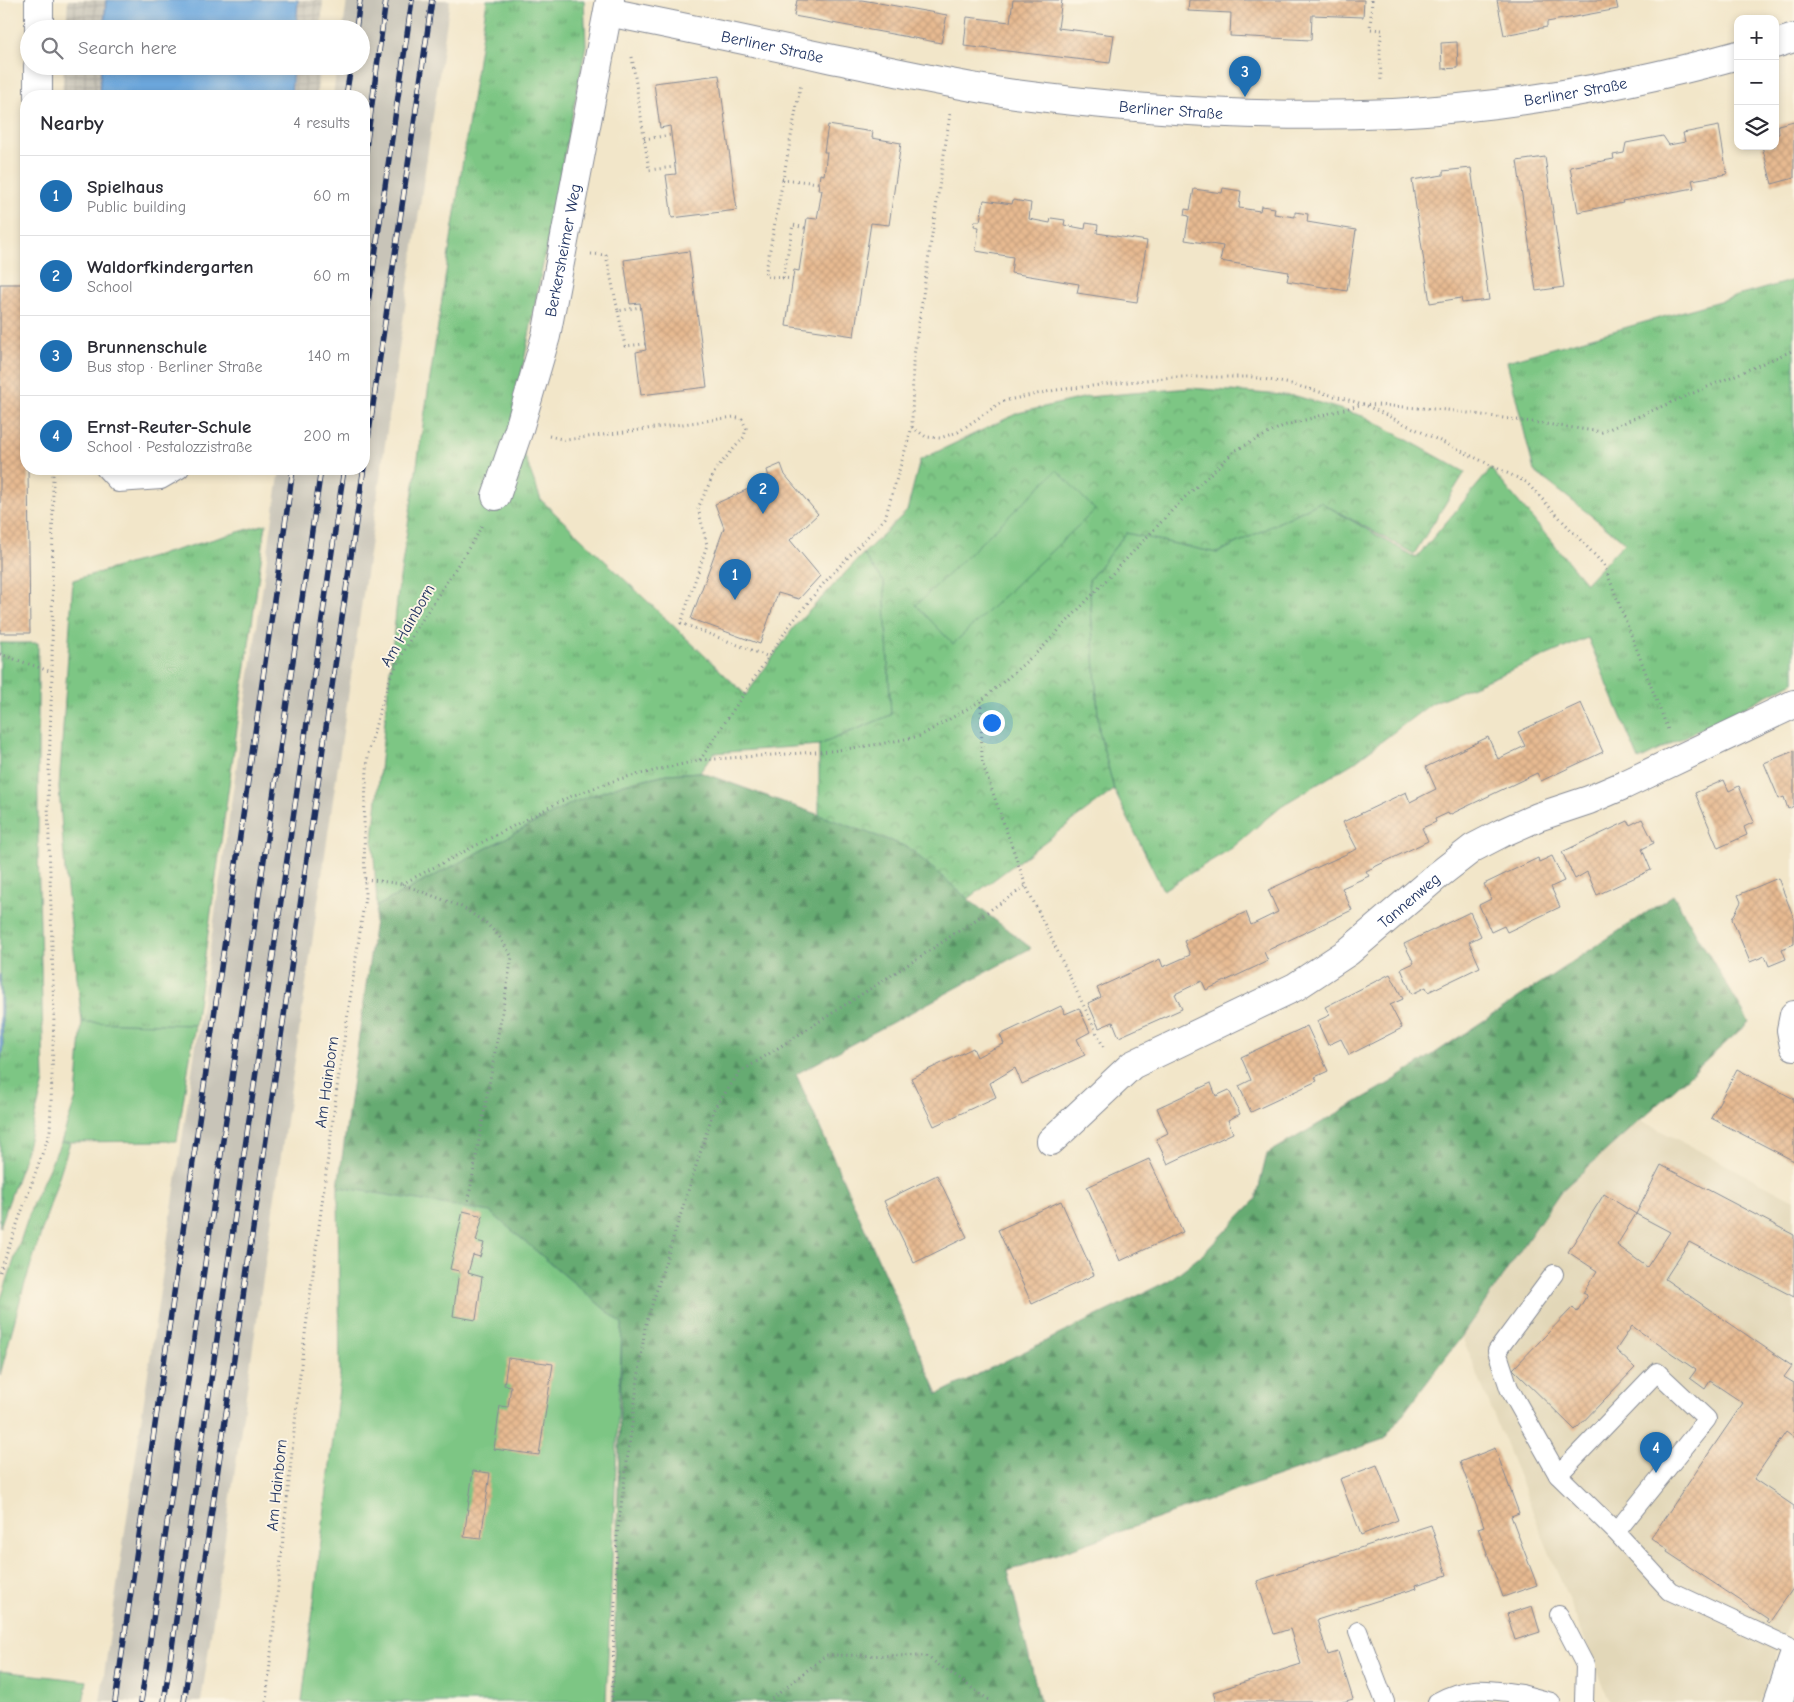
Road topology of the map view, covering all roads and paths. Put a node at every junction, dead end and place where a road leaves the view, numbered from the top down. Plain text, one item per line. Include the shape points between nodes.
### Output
1 (39, 0) edge
2 (1372, 0) edge
3 (609, 6) edge
4 (39, 20) edge
5 (1794, 38) edge
6 (1779, 43) edge
7 (602, 50) junction
8 (807, 53) junction
9 (1734, 56) edge
10 (38, 75) edge
11 (955, 84) junction
12 (38, 90) edge
13 (1381, 114) junction
14 (671, 135) dead end
15 (644, 139) junction
16 (675, 167) dead end
17 (782, 178) junction
18 (819, 183) dead end
19 (805, 228) dead end
20 (564, 251) junction
21 (782, 278) junction
22 (793, 279) dead end
23 (640, 307) dead end
24 (618, 311) junction
25 (645, 344) dead end
26 (1794, 350) edge
27 (1363, 404) junction
28 (912, 427) junction
29 (519, 430) junction
30 (53, 475) edge
31 (111, 475) edge
32 (170, 475) edge
33 (496, 496) joint
34 (0, 654) edge
35 (769, 657) junction
36 (52, 672) junction
37 (981, 701) junction
38 (1794, 704) edge
39 (1679, 758) junction
40 (700, 760) junction
41 (365, 879) junction
42 (402, 884) junction
43 (1026, 886) junction
44 (1794, 1015) edge
45 (1794, 1046) edge
46 (1109, 1058) dead end
47 (1051, 1141) dead end
48 (468, 1202) dead end
49 (0, 1272) edge
50 (1554, 1274) dead end
51 (1558, 1475) junction
52 (1616, 1532) junction
53 (1559, 1616) dead end
54 (1358, 1630) dead end
55 (1794, 1650) edge
56 (1794, 1656) edge
57 (1519, 1698) edge
58 (266, 1702) edge
59 (612, 1702) edge
60 (768, 1702) edge
61 (992, 1702) edge
62 (1385, 1702) edge
63 (1437, 1702) edge
64 (1551, 1702) edge
65 (1584, 1702) edge
66 (1778, 1702) edge

1 - 4 street
2 - 13 path via 1370,29 1382,30
3 - 7 street, Berkersheimer Weg
3 - 8 street, Berliner Straße
5 - 6 street
7 - 15 path via 632,55
7 - 20 street, Berkersheimer Weg
8 - 11 street, Berliner Straße
8 - 17 path
9 - 13 street, Berliner Straße via 1596,88 1457,108
10 - 12 street
11 - 13 street, Berliner Straße via 1182,112
11 - 28 path via 913,362
14 - 15 path
15 - 16 path via 649,170
17 - 18 path
17 - 21 path via 765,276
19 - 21 path via 793,225
20 - 24 path via 606,256
20 - 29 street, Berkersheimer Weg via 546,336
21 - 22 path
23 - 24 path
24 - 25 path via 625,346
26 - 27 path via 1602,432 1447,410
27 - 28 path via 1252,376 1173,377 1056,390 1003,401 958,432 940,438 926,437
27 - 37 path via 1283,426 1236,450 1182,500 1042,648
27 - 39 path via 1526,482 1604,565
28 - 35 path via 885,518 824,583
29 - 33 street, Berkersheimer Weg
29 - 35 path via 566,440 734,417 742,419 746,428 744,437 716,469 698,508 707,545 682,624
30 - 36 path
31 - 32 lane via 118,483 161,480
33 - 41 path, Am Hainborn via 477,535 413,634 391,676 368,754
34 - 36 path
35 - 40 path
36 - 49 path via 48,804 54,1017 50,1132
37 - 40 path via 920,736 831,751
37 - 43 path via 982,762
38 - 39 street, Tannenweg
39 - 47 street, Tannenweg via 1589,800 1538,817 1474,848 1436,876 1348,952 1295,987 1132,1065
40 - 42 path via 619,779 569,797
41 - 42 path
41 - 58 path, Am Hainborn via 301,1365
42 - 48 path via 462,907 486,923 512,957
43 - 46 path
43 - 59 path via 739,1073 714,1110 646,1327 617,1536
44 - 45 street via 1791,1030
50 - 51 lane via 1497,1351 1509,1388
51 - 52 lane
51 - 52 lane via 1657,1372 1708,1419
52 - 55 lane via 1670,1591
53 - 65 lane via 1585,1665
54 - 62 lane
56 - 66 street
57 - 63 lane via 1472,1689
57 - 64 lane
60 - 61 path via 826,1655 926,1656

